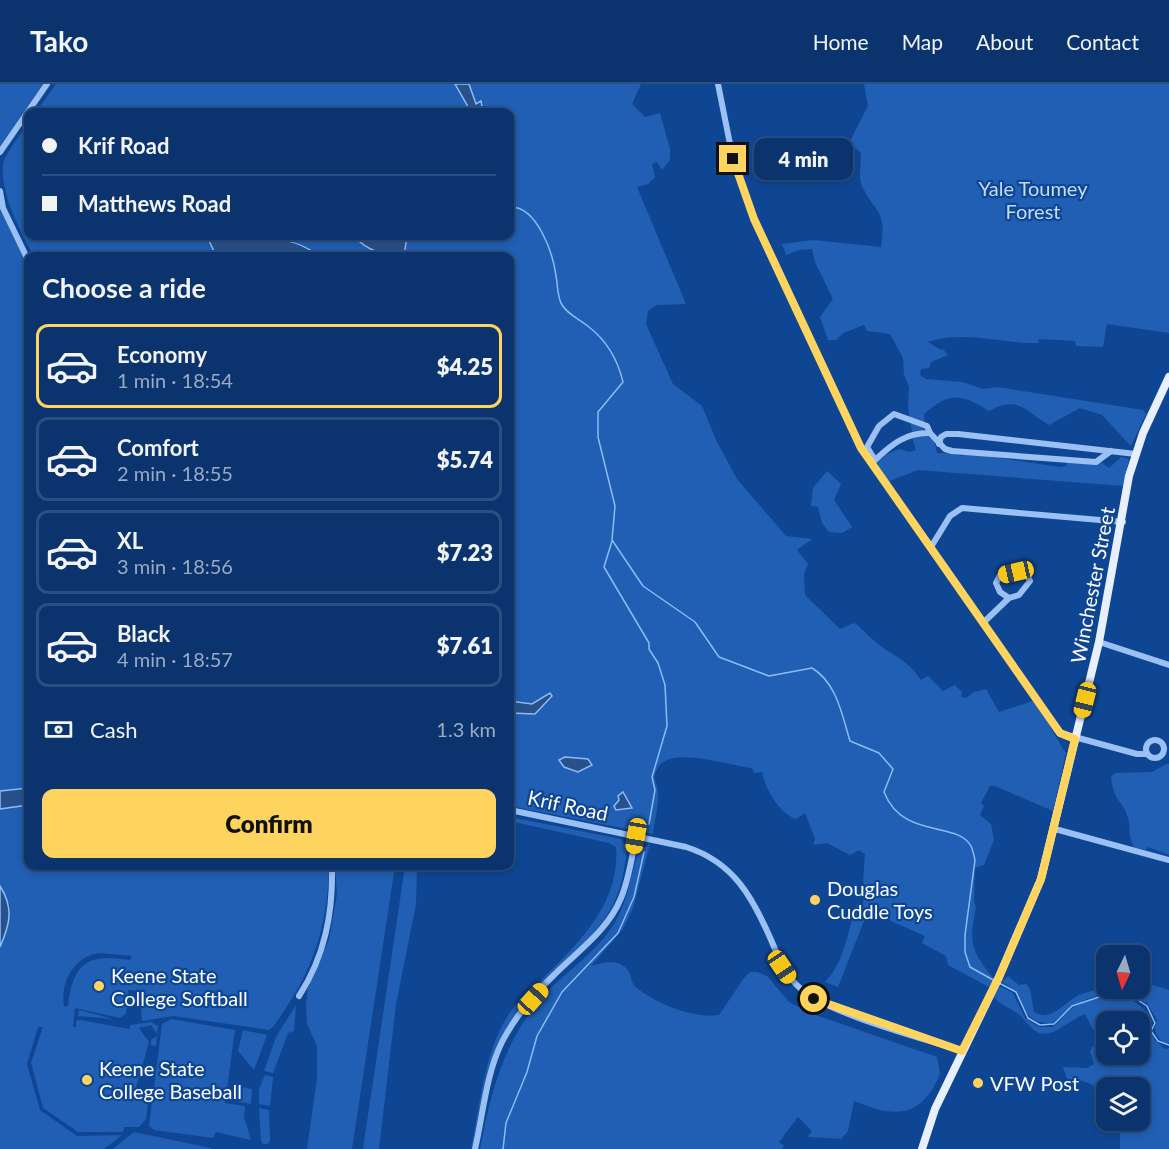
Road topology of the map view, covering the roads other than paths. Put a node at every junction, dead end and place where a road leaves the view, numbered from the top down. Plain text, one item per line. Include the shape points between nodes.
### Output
1 (47, 84) edge
2 (718, 84) edge
3 (30, 108) edge
4 (24, 117) edge
5 (0, 152) edge
6 (0, 191) edge
7 (24, 252) edge
8 (1169, 377) edge
9 (930, 433) junction
10 (939, 444) junction
11 (1111, 451) junction
12 (1136, 454) junction
13 (1123, 522) junction
14 (931, 547) junction
15 (1009, 597) junction
16 (984, 622) junction
17 (1099, 642) junction
18 (1169, 665) edge
19 (1075, 739) junction
20 (1147, 754) dead end
21 (514, 811) edge
22 (1055, 829) junction
23 (636, 836) junction
24 (1169, 860) edge
25 (332, 870) edge
26 (298, 996) dead end
27 (962, 1051) junction
28 (475, 1149) edge
29 (922, 1149) edge

1 - 3 street
2 - 14 street via 733,159 754,219 861,448
4 - 5 street
6 - 7 street via 3,208
8 - 12 main road, Winchester Street
9 - 9 street via 927,426 894,414 879,426 867,447 875,460 899,439
9 - 10 street
10 - 11 street via 952,451 1096,462
10 - 11 street via 946,434 958,434
11 - 12 street
12 - 13 main road, Winchester Street
13 - 14 street via 962,508 950,516
13 - 17 main road, Winchester Street
14 - 16 street
15 - 15 street via 1019,595 1030,581 1026,572 1000,575 996,584
15 - 16 street
16 - 19 street via 1060,733
17 - 18 street
17 - 19 main road, Winchester Street
19 - 20 street
19 - 22 main road, Winchester Street
21 - 23 street, Krif Road
22 - 24 street
22 - 27 main road, Winchester Street via 1031,907
23 - 27 street, Krif Road via 695,849 719,861 757,906 782,967 805,993 837,1009
23 - 28 street via 626,882 611,917 522,1011 502,1043
25 - 26 street via 325,942
27 - 29 main road, Winchester Street via 935,1109

